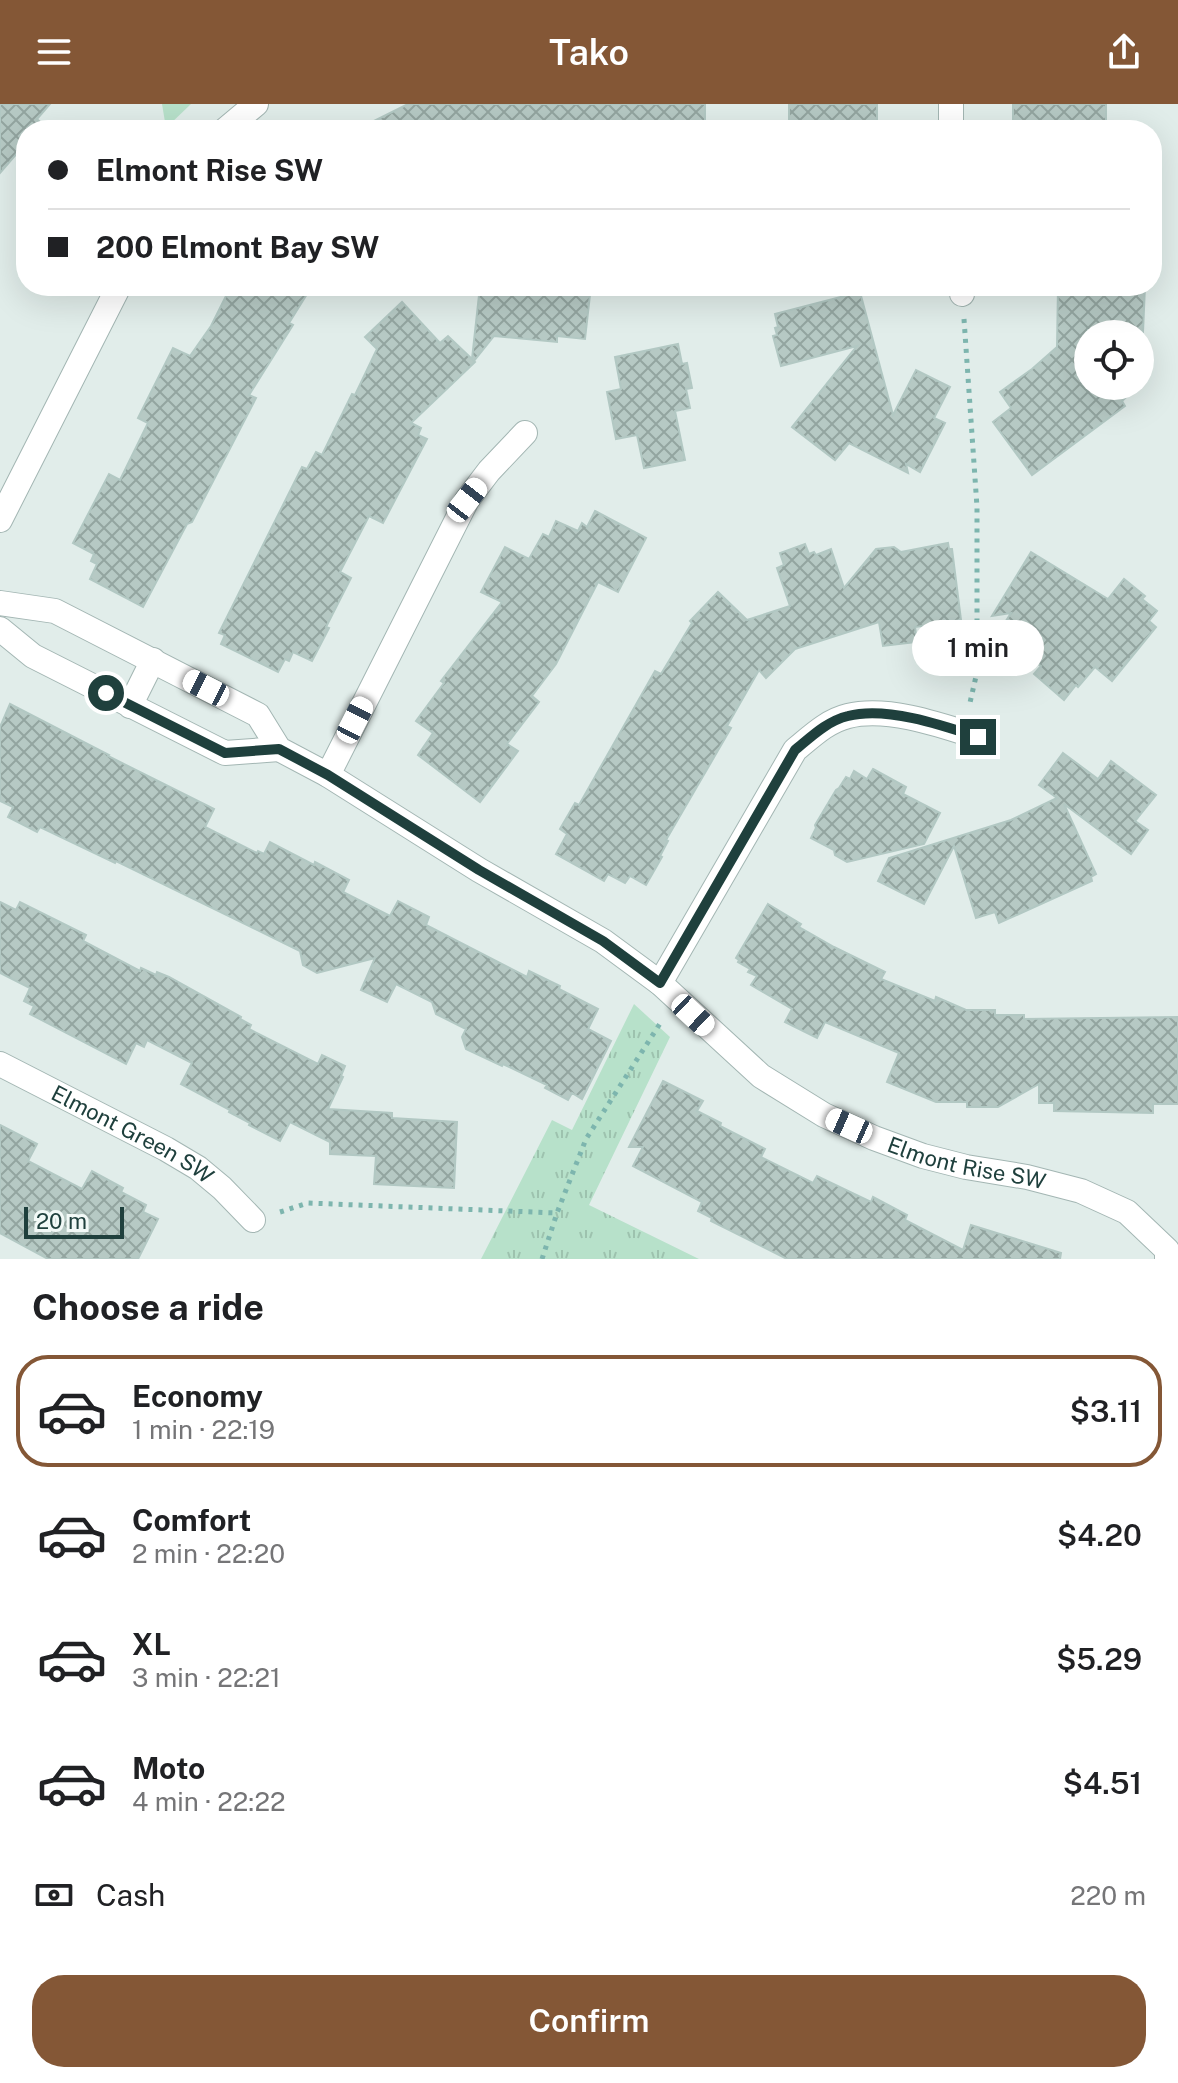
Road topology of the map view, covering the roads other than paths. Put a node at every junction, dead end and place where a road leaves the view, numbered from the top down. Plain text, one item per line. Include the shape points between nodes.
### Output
1 (256, 104) edge
2 (237, 120) edge
3 (114, 296) edge
4 (525, 433) dead end
5 (0, 520) edge
6 (0, 603) edge
7 (0, 629) edge
8 (153, 660) junction
9 (130, 706) junction
10 (970, 734) road end
11 (279, 749) junction
12 (328, 775) junction
13 (667, 990) junction
14 (0, 1064) edge
15 (253, 1220) road end
16 (1167, 1259) edge

1 - 2 street
3 - 5 street
4 - 12 street via 467,500
6 - 8 street via 55,611
7 - 9 street via 33,656
8 - 9 street
8 - 11 street via 258,715
9 - 11 street via 225,753
10 - 13 street via 928,721 847,716 795,750
11 - 12 street, Elmont Rise SW
12 - 13 street, Elmont Rise SW via 603,941
13 - 16 street, Elmont Rise SW via 761,1076 824,1115 923,1156 1081,1191 1127,1212 1167,1250
14 - 15 street, Elmont Green SW via 188,1162

